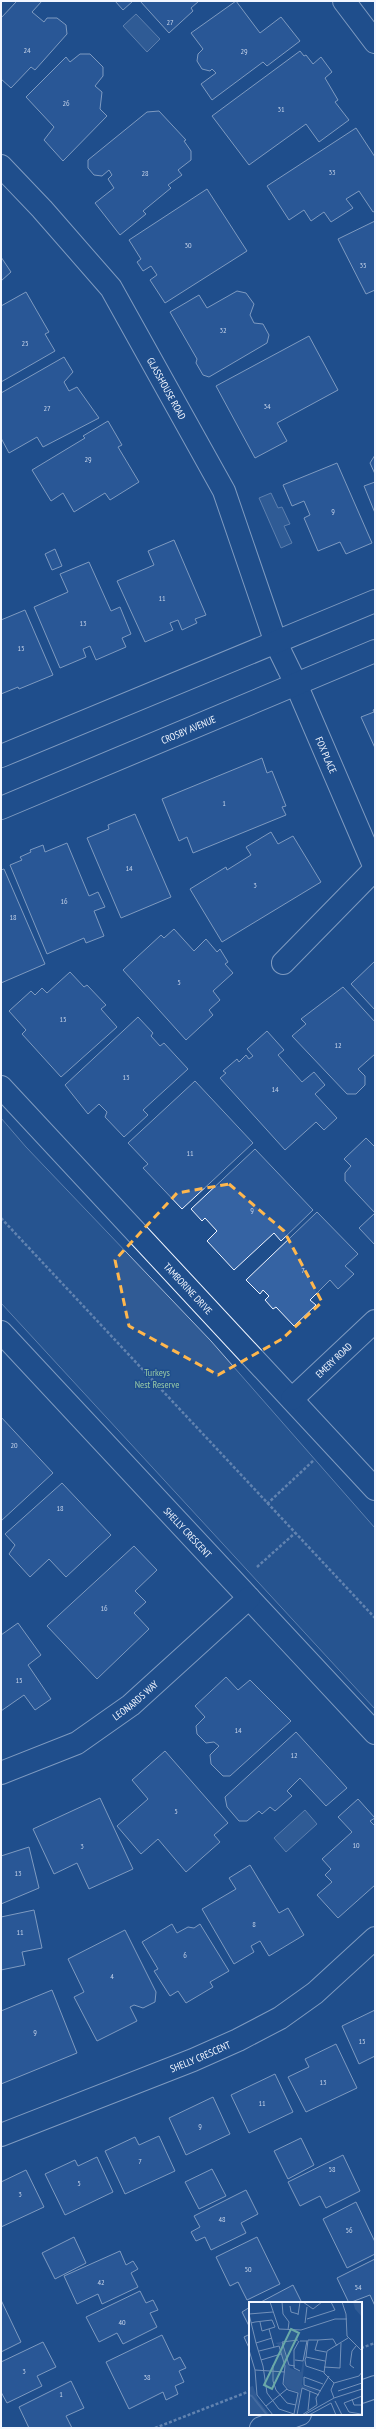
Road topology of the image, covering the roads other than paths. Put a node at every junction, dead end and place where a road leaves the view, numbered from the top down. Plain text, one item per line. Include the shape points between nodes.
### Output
1 (344, 1) edge
2 (375, 42) edge
3 (1, 166) edge
4 (375, 601) edge
5 (276, 643) junction
6 (375, 650) edge
7 (296, 684) junction
8 (1, 756) edge
9 (1, 808) edge
10 (375, 868) edge
11 (282, 963) dead end
12 (1, 1087) edge
13 (375, 1321) edge
14 (1, 1332) edge
15 (292, 1399) junction
16 (375, 1489) edge
17 (243, 1591) junction
18 (375, 1733) edge
19 (1, 1773) edge
20 (375, 1938) edge
21 (1, 2135) edge
22 (375, 2387) edge
23 (362, 2392) edge
24 (297, 2415) edge
25 (261, 2428) edge

1 - 2 street
3 - 5 street, GLASSHOUSE ROAD via 42,208 111,288 224,490
4 - 5 street
5 - 7 street, FOX PLACE
5 - 8 street
6 - 7 street, CROSBY AVENUE
7 - 9 street, CROSBY AVENUE
7 - 10 street, FOX PLACE
10 - 11 street, FOX PLACE
12 - 15 street, TAMBORINE DRIVE
13 - 15 street, EMERY ROAD
14 - 17 street, SHELLY CRESCENT
15 - 16 street, TAMBORINE DRIVE
17 - 18 street, SHELLY CRESCENT
17 - 19 street, LEONARDS WAY via 131,1705 77,1742
20 - 21 street, SHELLY CRESCENT via 315,1993 280,2018 245,2037
22 - 23 street
24 - 25 street

